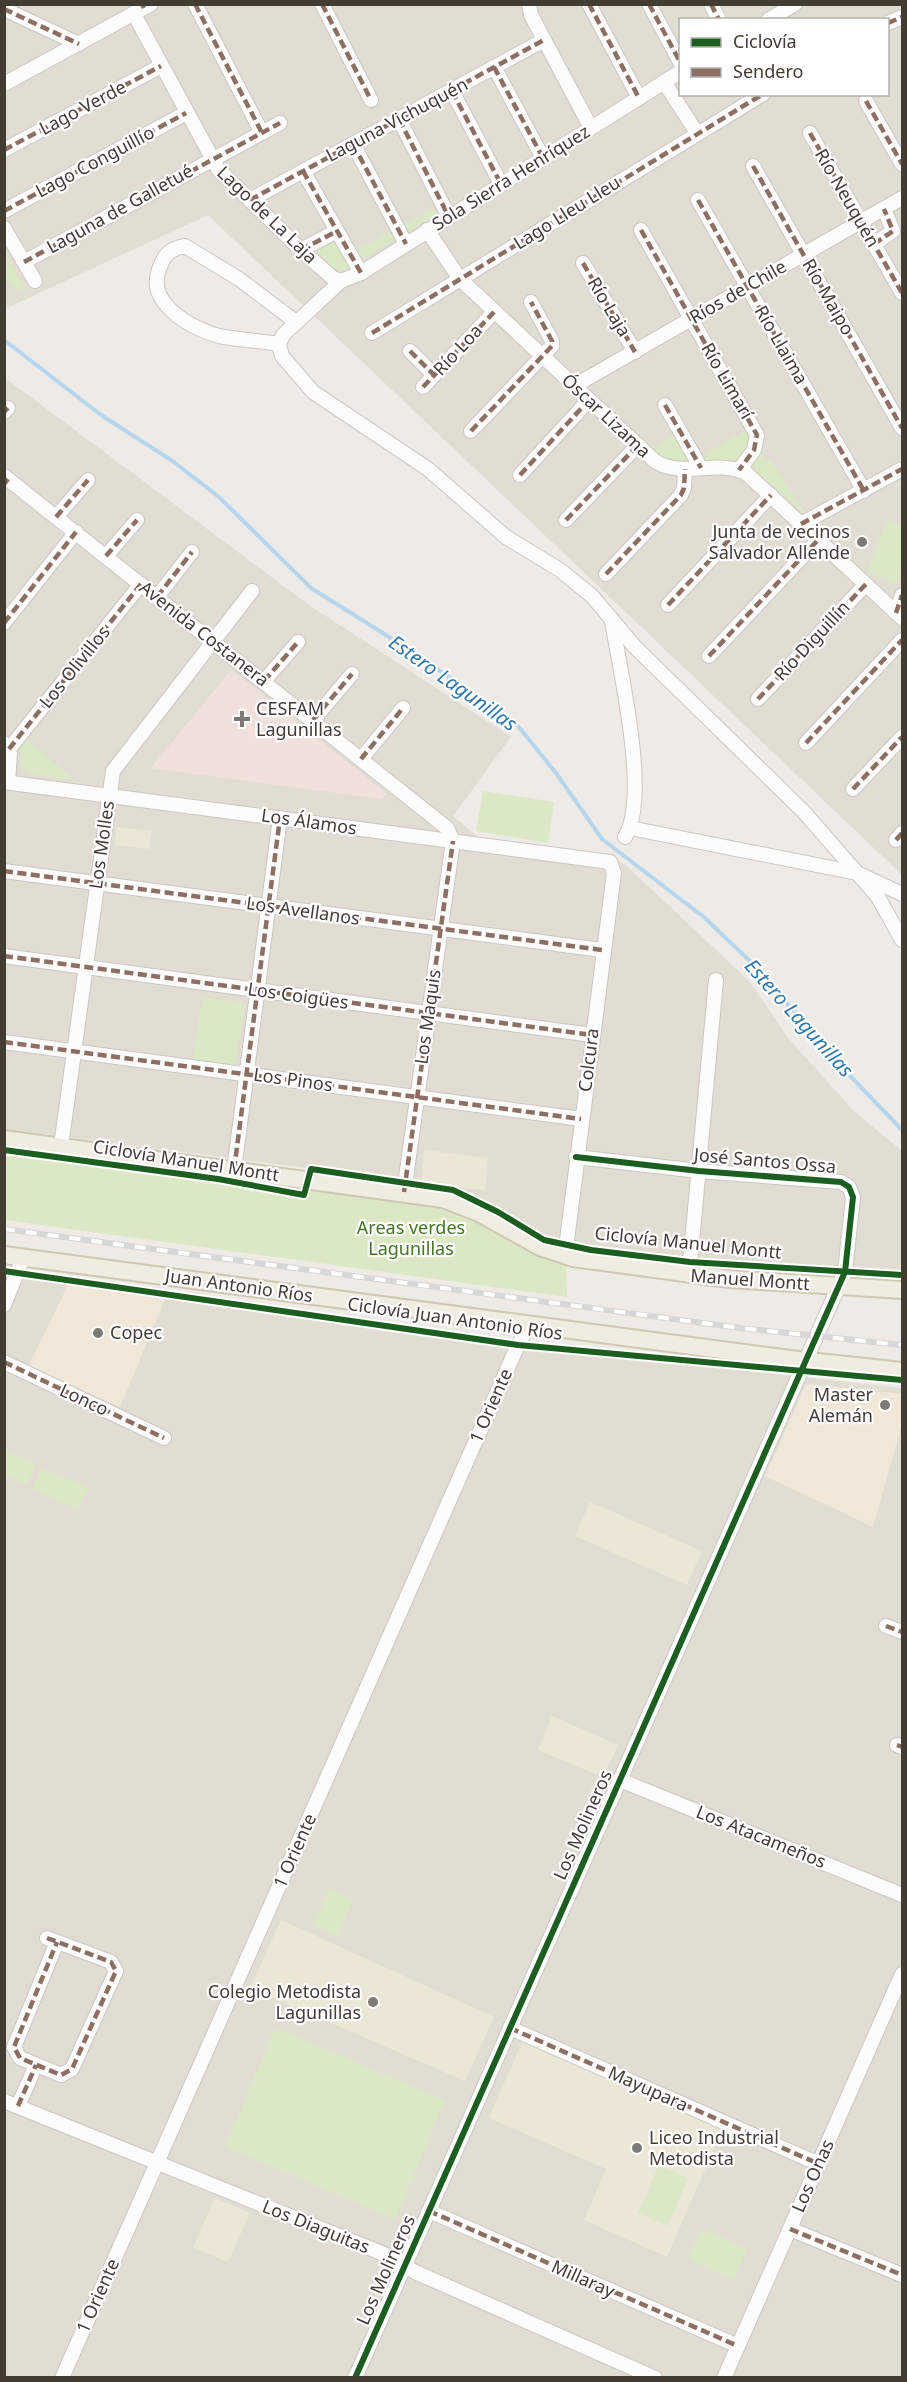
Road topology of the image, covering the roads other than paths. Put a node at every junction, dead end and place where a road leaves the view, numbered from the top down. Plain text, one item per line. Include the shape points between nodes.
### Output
1 (195, 4) edge
2 (322, 4) edge
3 (529, 4) edge
4 (589, 4) edge
5 (649, 4) edge
6 (711, 4) edge
7 (795, 4) edge
8 (143, 8) edge
9 (4, 9) edge
10 (903, 17) edge
11 (718, 18) edge
12 (771, 18) edge
13 (889, 23) edge
14 (544, 40) junction
15 (79, 44) junction
16 (679, 58) edge
17 (161, 66) junction
18 (494, 67) junction
19 (679, 73) edge
20 (664, 82) junction
21 (4, 84) edge
22 (452, 91) junction
23 (760, 96) edge
24 (639, 98) junction
25 (371, 100) dead end
26 (866, 101) dead end
27 (186, 113) junction
28 (399, 119) junction
29 (280, 123) dead end
30 (591, 128) junction
31 (262, 133) junction
32 (697, 133) junction
33 (810, 134) dead end
34 (352, 144) junction
35 (4, 150) edge
36 (543, 158) junction
37 (211, 160) junction
38 (903, 164) edge
39 (753, 166) dead end
40 (303, 171) junction
41 (501, 184) junction
42 (903, 198) edge
43 (250, 200) junction
44 (698, 200) dead end
45 (884, 209) junction
46 (4, 211) edge
47 (449, 217) junction
48 (861, 222) junction
49 (4, 228) edge
50 (428, 230) junction
51 (641, 230) dead end
52 (337, 231) junction
53 (406, 244) junction
54 (874, 244) junction
55 (301, 250) junction
56 (804, 255) junction
57 (24, 262) junction
58 (583, 263) dead end
59 (361, 273) junction
60 (460, 279) junction
61 (341, 281) junction
62 (35, 282) dead end
63 (748, 287) junction
64 (903, 293) edge
65 (531, 302) dead end
66 (494, 312) junction
67 (692, 319) junction
68 (296, 322) junction
69 (372, 333) dead end
70 (279, 344) junction
71 (410, 351) dead end
72 (635, 352) junction
73 (543, 357) junction
74 (434, 375) junction
75 (574, 386) junction
76 (423, 387) dead end
77 (589, 400) junction
78 (665, 405) dead end
79 (903, 428) edge
80 (471, 431) dead end
81 (638, 445) junction
82 (701, 468) junction
83 (685, 469) junction
84 (903, 469) edge
85 (740, 470) junction
86 (520, 475) dead end
87 (6, 480) edge
88 (87, 480) dead end
89 (864, 491) junction
90 (771, 495) junction
91 (56, 517) junction
92 (136, 520) dead end
93 (566, 520) dead end
94 (801, 524) junction
95 (76, 532) junction
96 (818, 540) junction
97 (192, 552) dead end
98 (106, 556) junction
99 (606, 574) dead end
100 (141, 584) junction
101 (866, 584) junction
102 (252, 591) dead end
103 (903, 595) edge
104 (157, 597) junction
105 (668, 605) dead end
106 (899, 615) edge
107 (612, 621) junction
108 (4, 623) edge
109 (903, 640) edge
110 (212, 641) junction
111 (298, 642) dead end
112 (709, 656) dead end
113 (352, 674) dead end
114 (264, 681) junction
115 (758, 699) dead end
116 (403, 708) dead end
117 (313, 720) junction
118 (903, 737) edge
119 (806, 743) dead end
120 (7, 747) edge
121 (361, 759) junction
122 (6, 782) edge
123 (853, 789) dead end
124 (109, 796) junction
125 (280, 818) junction
126 (453, 841) junction
127 (612, 864) joint
128 (4, 871) edge
129 (857, 873) junction
130 (98, 882) junction
131 (903, 894) edge
132 (268, 907) junction
133 (440, 930) junction
134 (903, 940) edge
135 (602, 950) junction
136 (4, 956) edge
137 (86, 966) junction
138 (716, 980) dead end
139 (257, 991) junction
140 (429, 1014) junction
141 (592, 1035) junction
142 (4, 1042) edge
143 (75, 1051) junction
144 (246, 1074) junction
145 (417, 1097) junction
146 (581, 1119) junction
147 (4, 1139) edge
148 (61, 1146) junction
149 (576, 1157) junction
150 (234, 1170) junction
151 (699, 1171) junction
152 (404, 1192) junction
153 (4, 1255) edge
154 (565, 1256) junction
155 (23, 1258) junction
156 (689, 1275) junction
157 (840, 1286) junction
158 (903, 1290) edge
159 (4, 1305) edge
160 (529, 1325) junction
161 (806, 1361) junction
162 (4, 1362) edge
163 (903, 1371) edge
164 (164, 1438) dead end
165 (886, 1626) dead end
166 (903, 1632) edge
167 (620, 1780) junction
168 (903, 1895) edge
169 (903, 1974) edge
170 (510, 2028) junction
171 (36, 2065) junction
172 (11, 2104) edge
173 (157, 2163) junction
174 (819, 2164) junction
175 (429, 2211) junction
176 (790, 2229) junction
177 (405, 2265) junction
178 (903, 2275) edge
179 (738, 2346) junction
180 (62, 2378) edge
181 (355, 2378) edge
182 (655, 2378) edge
183 (724, 2378) edge

1 - 31 street
2 - 25 street
3 - 14 street
4 - 24 street
5 - 16 street
6 - 11 street
7 - 12 street
8 - 15 street
8 - 17 street, Lago de La Laja
9 - 15 street
10 - 13 street
14 - 18 street, Laguna Vichuquén
14 - 30 street
15 - 21 street
17 - 27 street, Lago de La Laja
17 - 35 street, Lago Verde
18 - 22 street, Laguna Vichuquén
18 - 36 street
19 - 20 street, Sola Sierra Henríquez
20 - 24 street, Sola Sierra Henríquez
20 - 32 street
22 - 28 street, Laguna Vichuquén
22 - 41 street
23 - 32 street, Lago Lleu Lleu
24 - 30 street, Sola Sierra Henríquez
26 - 38 street
27 - 37 street, Lago de La Laja
27 - 46 street, Lago Conguillío
28 - 34 street, Laguna Vichuquén
28 - 47 street
29 - 31 street, Laguna de Galletué
30 - 36 street, Sola Sierra Henríquez
31 - 37 street, Laguna de Galletué
32 - 60 street, Lago Lleu Lleu
33 - 48 street, Río Neuquén
34 - 40 street, Laguna Vichuquén
34 - 53 street
36 - 41 street, Sola Sierra Henríquez
37 - 43 street, Lago de La Laja
37 - 57 street, Laguna de Galletué
39 - 56 street, Río Maipo
40 - 43 street, Laguna Vichuquén
40 - 52 street
41 - 47 street, Sola Sierra Henríquez
42 - 45 street, Ríos de Chile
43 - 55 street, Lago de La Laja
44 - 63 street, Río Llaima
45 - 48 street, Ríos de Chile
45 - 54 street via 893,231
47 - 50 street, Sola Sierra Henríquez
48 - 54 street, Río Neuquén
48 - 56 street, Ríos de Chile
49 - 57 street
50 - 53 street, Sola Sierra Henríquez
50 - 60 street, Óscar Lizama
51 - 67 street, Río Limarí
52 - 55 street
52 - 59 street
53 - 59 street, Sola Sierra Henríquez
54 - 64 street, Río Neuquén
55 - 61 street, Lago de La Laja
56 - 63 street, Ríos de Chile
56 - 79 street, Río Maipo
57 - 62 street
58 - 72 street, Río Laja
59 - 61 street, Sola Sierra Henríquez
60 - 66 street, Óscar Lizama
60 - 69 street, Lago Lleu Lleu
61 - 68 street
63 - 67 street, Ríos de Chile
63 - 89 street, Río Llaima
65 - 73 street via 553,343
66 - 73 street, Óscar Lizama
66 - 74 street, Río Loa
67 - 72 street, Ríos de Chile
67 - 85 street, Río Limarí via 757,435 754,450
68 - 70 street
68 - 70 street via 239,279 185,246 173,248 165,256 157,276 159,295 174,314 222,337
70 - 107 street via 282,356 313,392 428,468 506,537 560,570 592,596
71 - 74 street
72 - 75 street, Ríos de Chile
73 - 75 street, Óscar Lizama
73 - 80 street
74 - 76 street, Río Loa
75 - 77 street, Óscar Lizama
77 - 81 street, Óscar Lizama
77 - 86 street
78 - 82 street
81 - 83 street, Óscar Lizama via 662,466
81 - 93 street
82 - 83 street, Óscar Lizama
82 - 85 street, Óscar Lizama
83 - 99 street via 681,495
84 - 89 street
85 - 90 street
87 - 91 street, Avenida Costanera
88 - 91 street
89 - 94 street
90 - 94 street
90 - 105 street
91 - 95 street, Avenida Costanera
92 - 98 street
94 - 96 street
95 - 98 street, Avenida Costanera
95 - 108 street
96 - 101 street
96 - 112 street
97 - 104 street
98 - 100 street, Avenida Costanera
100 - 104 street, Avenida Costanera
100 - 120 street, Los Olivillos
101 - 106 street
101 - 115 street, Río Diguillín
102 - 110 street, Los Molles
103 - 106 street
104 - 110 street, Avenida Costanera
107 - 129 street via 803,811
107 - 129 street via 635,771 636,799 628,832
109 - 119 street
110 - 114 street, Avenida Costanera
110 - 124 street, Los Molles via 116,763
111 - 114 street
113 - 117 street
114 - 117 street, Avenida Costanera
116 - 121 street
117 - 121 street, Avenida Costanera
118 - 123 street
120 - 122 street
121 - 126 street, Avenida Costanera via 445,825
122 - 124 street, Los Álamos
124 - 125 street, Los Álamos
124 - 130 street, Los Molles
125 - 126 street, Los Álamos
125 - 132 street
126 - 127 street, Los Álamos
126 - 133 street, Los Maquis
127 - 135 street, Colcura via 614,873
128 - 130 street, Los Avellanos
129 - 131 street
129 - 134 street via 878,897
130 - 132 street, Los Avellanos
130 - 137 street, Los Molles
132 - 133 street, Los Avellanos
132 - 139 street
133 - 135 street, Los Avellanos
133 - 140 street, Los Maquis
135 - 141 street, Colcura
136 - 137 street, Los Coigües
137 - 139 street, Los Coigües
137 - 143 street, Los Molles
138 - 151 street
139 - 140 street, Los Coigües
139 - 144 street
140 - 141 street, Los Coigües
140 - 145 street, Los Maquis
141 - 146 street, Colcura
142 - 143 street, Los Pinos
143 - 144 street, Los Pinos
143 - 148 street, Los Molles
144 - 145 street, Los Pinos
144 - 150 street
145 - 146 street, Los Pinos
145 - 152 street, Los Maquis
146 - 149 street, Colcura
147 - 148 main road, Manuel Montt
148 - 150 main road, Manuel Montt
149 - 151 street, José Santos Ossa
149 - 154 street, Colcura
150 - 152 main road, Manuel Montt
151 - 156 street
151 - 157 street, José Santos Ossa via 845,1184 853,1197
152 - 154 main road, Manuel Montt via 468,1208 527,1241
153 - 155 main road, Juan Antonio Ríos
154 - 156 main road, Manuel Montt
155 - 159 street
155 - 160 main road, Juan Antonio Ríos
156 - 157 main road, Manuel Montt
157 - 158 main road, Manuel Montt
157 - 161 street, Los Molineros
160 - 161 main road, Juan Antonio Ríos
160 - 173 street, 1 Oriente
161 - 163 main road, Juan Antonio Ríos
161 - 167 street, Los Molineros
162 - 164 street, Lonco
165 - 166 street
167 - 168 street, Los Atacameños
167 - 170 street, Los Molineros
169 - 174 street, Los Onas
170 - 174 street, Mayupara
170 - 175 street, Los Molineros
171 - 171 street via 61,2075 72,2069 116,1974 111,1962 52,1940 14,2047 20,2058
171 - 172 street
172 - 173 street, Los Diaguitas
173 - 177 street, Los Diaguitas
173 - 180 street, 1 Oriente
174 - 176 street, Los Onas
175 - 177 street, Los Molineros
175 - 179 street, Millaray
176 - 178 street
176 - 179 street, Los Onas
177 - 181 street, Los Molineros
177 - 182 street, Los Diaguitas
179 - 183 street, Los Onas

